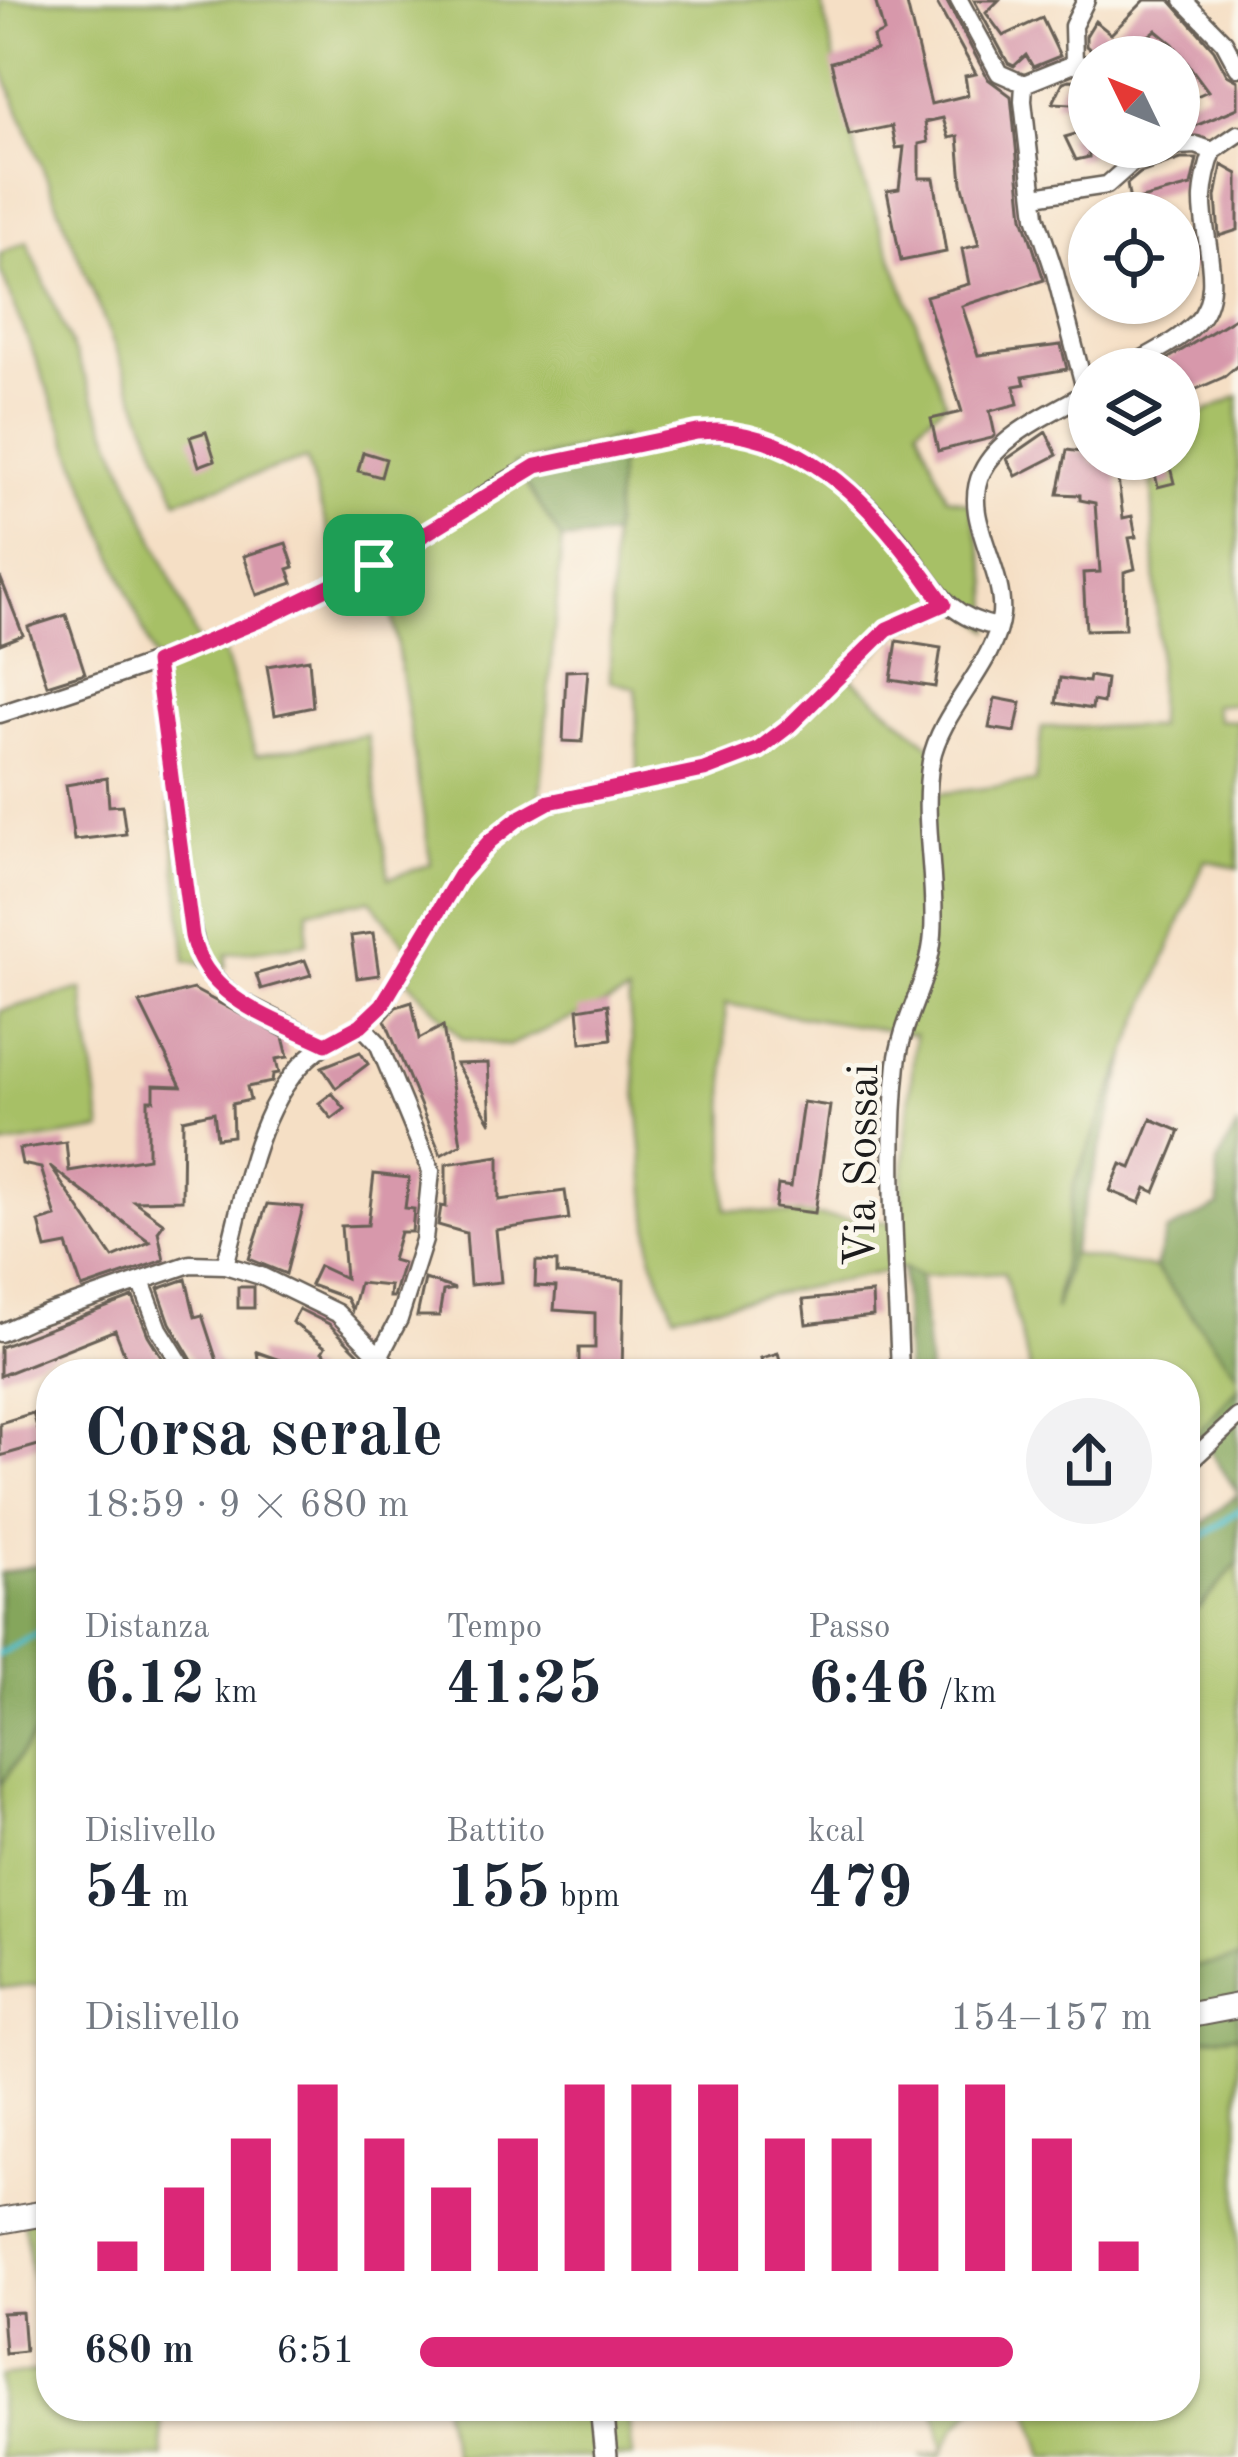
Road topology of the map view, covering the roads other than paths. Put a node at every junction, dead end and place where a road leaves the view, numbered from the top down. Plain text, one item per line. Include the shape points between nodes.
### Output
1 (958, 0) edge
2 (1086, 0) edge
3 (1183, 0) edge
4 (1075, 36) edge
5 (1238, 68) edge
6 (1068, 69) edge
7 (1024, 83) junction
8 (1238, 134) edge
9 (1200, 146) edge
10 (1213, 151) junction
11 (1126, 168) edge
12 (1035, 196) junction
13 (1075, 348) edge
14 (1160, 348) edge
15 (1068, 404) edge
16 (944, 604) junction
17 (998, 626) junction
18 (156, 663) junction
19 (0, 714) edge
20 (361, 1025) junction
21 (326, 1044) junction
22 (225, 1265) junction
23 (140, 1281) junction
24 (0, 1334) edge
25 (380, 1354) junction
26 (178, 1359) edge
27 (384, 1359) edge
28 (900, 1359) edge
29 (1238, 1417) edge
30 (1200, 1452) edge
31 (1238, 2006) edge
32 (1200, 2012) edge
33 (36, 2215) edge
34 (0, 2221) edge
35 (602, 2421) edge
36 (606, 2457) edge

1 - 7 street via 998,73
2 - 4 street
3 - 5 street
6 - 7 street
7 - 12 street
8 - 10 street
9 - 10 street
10 - 14 street via 1203,199 1207,309
11 - 12 street via 1107,185
12 - 13 street
15 - 17 street via 999,447 978,480
16 - 17 street
16 - 18 street via 896,536 829,473 777,444 697,432 536,466 374,565
16 - 20 street via 887,629 759,749 704,770 549,802 518,819 460,875 382,1005
17 - 28 street, Via Sossai via 941,730 928,776 932,953 899,1051 895,1102
18 - 19 street
18 - 21 street via 200,963 234,998
20 - 21 street
20 - 25 street via 378,1043 431,1171 424,1240
21 - 22 street via 290,1075 272,1105
22 - 23 street via 190,1264
22 - 25 street via 337,1313
23 - 24 street
23 - 26 street
25 - 27 street
29 - 30 street
31 - 32 main road
33 - 34 main road
35 - 36 street

